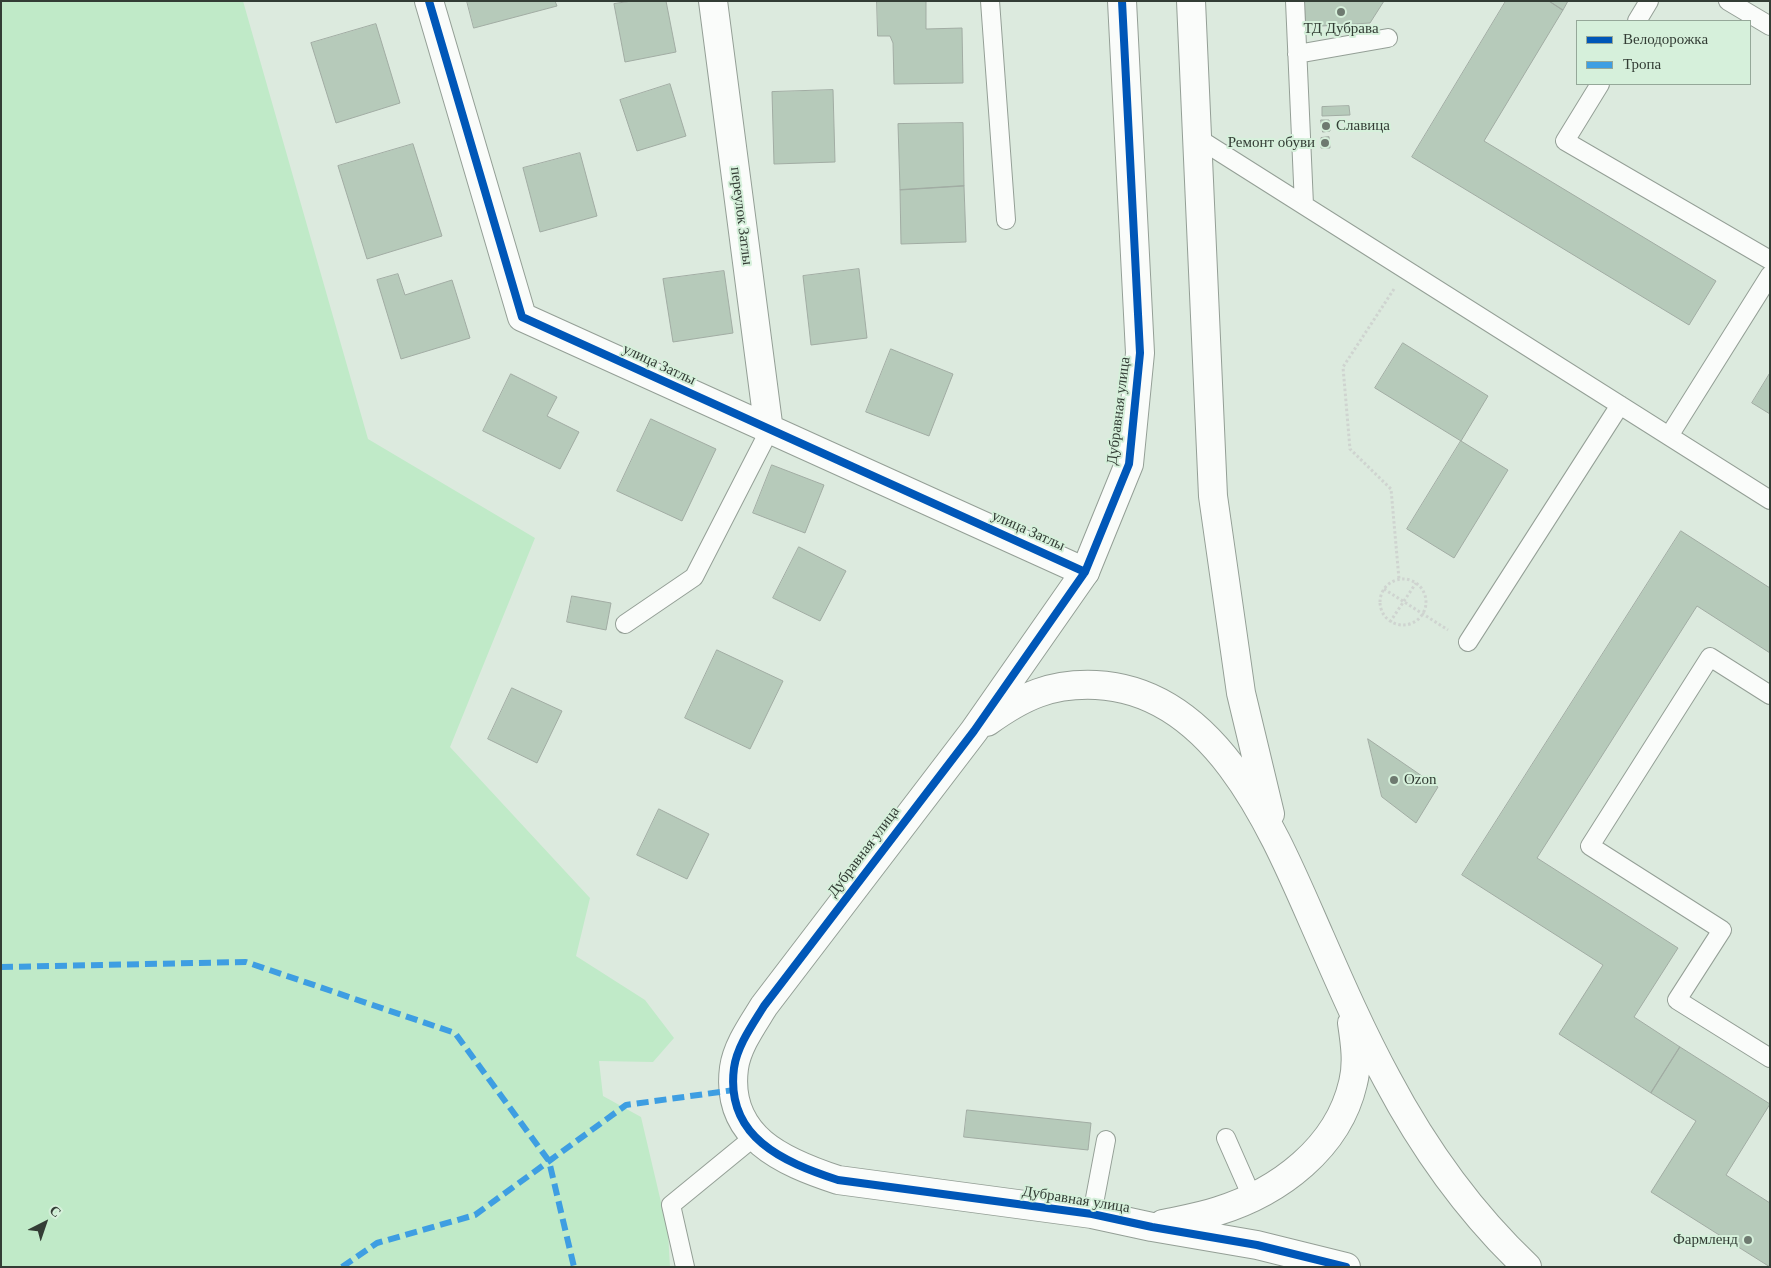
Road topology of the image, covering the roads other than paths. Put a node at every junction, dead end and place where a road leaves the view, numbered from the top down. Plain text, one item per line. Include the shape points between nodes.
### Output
1 (429, 1) edge
2 (714, 1) edge
3 (990, 1) edge
4 (1122, 1) edge
5 (1191, 1) edge
6 (1295, 1) edge
7 (1649, 1) edge
8 (1728, 1) edge
9 (1638, 20) edge
10 (1770, 26) edge
11 (1388, 38) dead end
12 (1297, 54) junction
13 (1599, 85) edge
14 (1196, 137) junction
15 (1304, 205) junction
16 (1006, 220) dead end
17 (1770, 260) edge
18 (1770, 275) edge
19 (1620, 405) junction
20 (769, 431) junction
21 (1669, 436) junction
22 (1770, 500) edge
23 (1085, 572) junction
24 (624, 624) dead end
25 (1468, 642) dead end
26 (1770, 695) edge
27 (974, 731) junction
28 (1274, 832) junction
29 (1351, 1008) junction
30 (1770, 1058) edge
31 (754, 1137) junction
32 (1226, 1138) dead end
33 (1106, 1140) dead end
34 (1252, 1197) junction
35 (1092, 1214) junction
36 (1152, 1227) junction
37 (685, 1267) edge
38 (1346, 1267) edge
39 (1527, 1267) edge

1 - 20 street, улица Затлы via 522,317
2 - 20 street, переулок Затлы
3 - 16 lane
4 - 23 street, Дубравная улица via 1140,353 1129,464
5 - 14 street, Дубравная улица
6 - 12 lane
7 - 9 lane
8 - 10 lane
11 - 12 lane
12 - 15 lane
13 - 17 lane via 1566,141
14 - 15 lane
14 - 28 street, Дубравная улица via 1213,496 1241,693
15 - 19 lane
18 - 21 lane
19 - 21 lane
19 - 25 lane
20 - 23 street, улица Затлы
20 - 24 lane via 694,577
21 - 22 lane
23 - 27 street, Дубравная улица
26 - 30 lane via 1710,657 1590,846 1722,930 1677,1000
27 - 28 street, Дубравная улица via 1012,704 1046,689 1114,686 1148,696 1176,712 1205,735 1232,768
27 - 31 street, Дубравная улица via 764,1006 744,1040 734,1066 734,1090 740,1115
28 - 29 street, Дубравная улица
29 - 34 street, Дубравная улица via 1356,1052 1354,1082 1343,1113 1309,1158 1283,1180
29 - 39 street, Дубравная улица via 1387,1080 1428,1148 1469,1203
31 - 35 street, Дубравная улица via 774,1154 838,1180
31 - 37 lane via 671,1205
32 - 34 lane
33 - 35 lane
34 - 36 street, Дубравная улица via 1218,1211
35 - 36 street, Дубравная улица
36 - 38 street, Дубравная улица via 1256,1245

